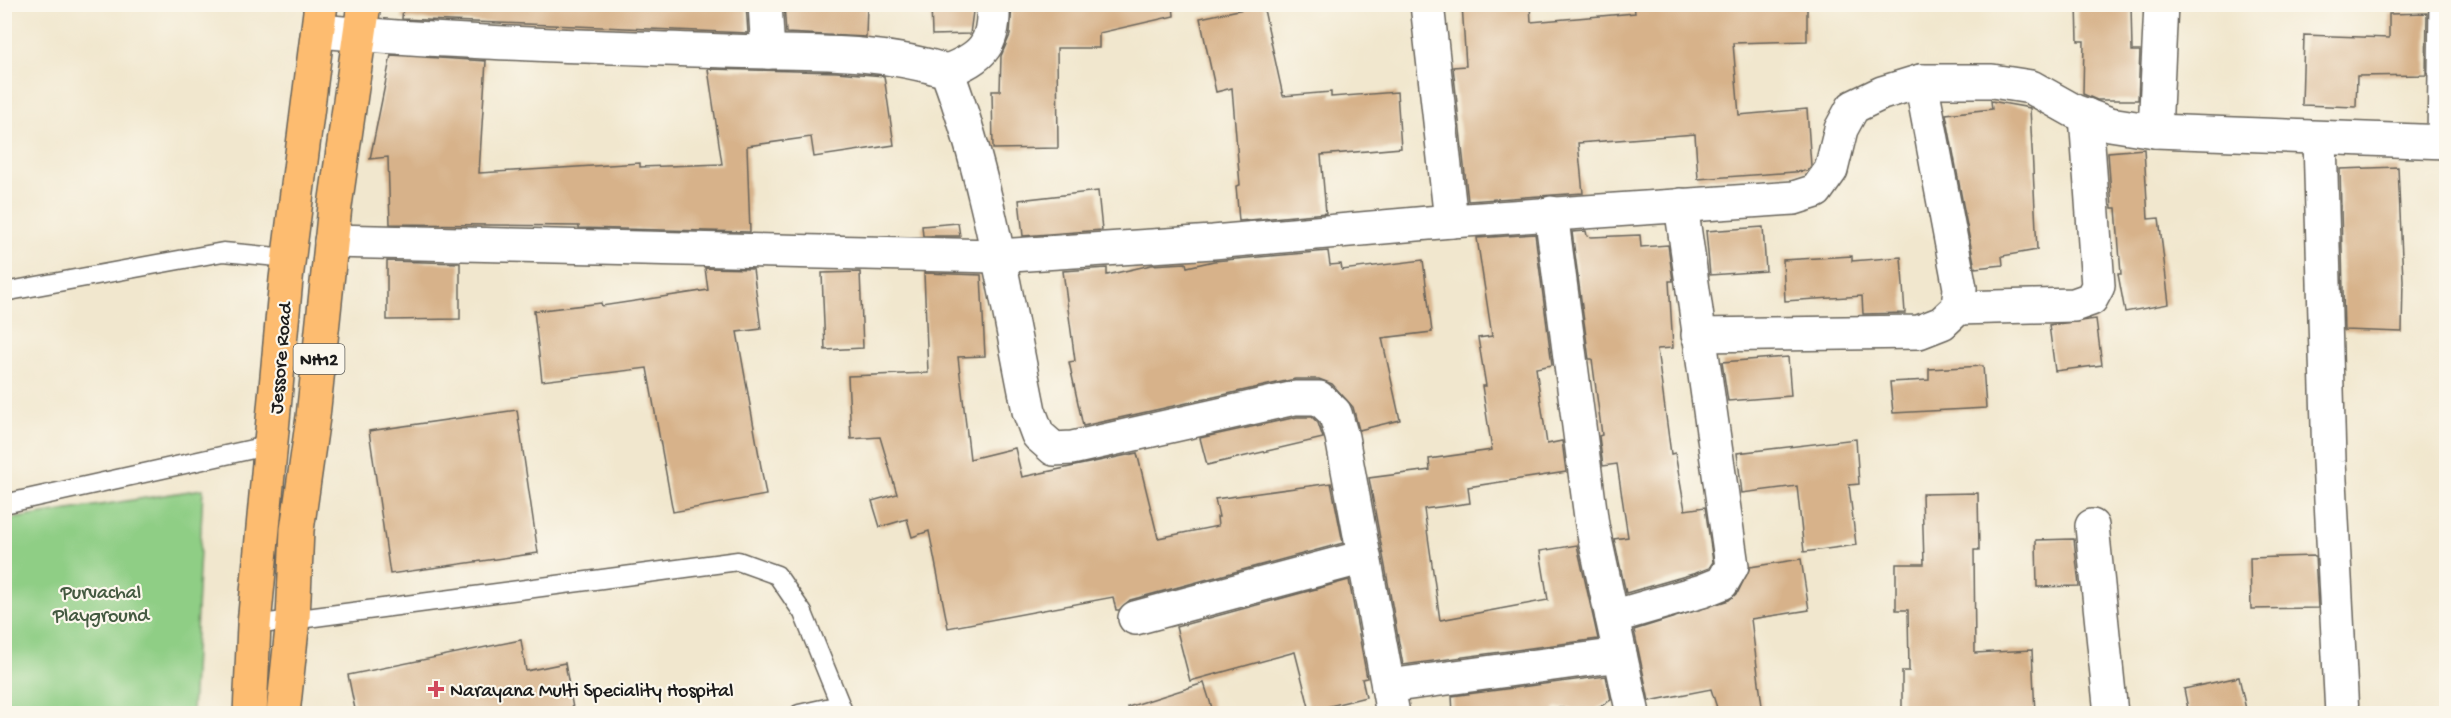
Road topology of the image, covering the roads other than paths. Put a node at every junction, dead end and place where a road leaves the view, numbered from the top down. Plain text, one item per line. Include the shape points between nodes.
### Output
1 (765, 4) edge
2 (993, 4) edge
3 (1427, 4) edge
4 (2161, 4) edge
5 (2446, 4) edge
6 (319, 18) edge
7 (362, 20) edge
8 (768, 52) junction
9 (947, 71) junction
10 (1921, 81) junction
11 (2086, 115) junction
12 (2155, 131) junction
13 (2320, 139) junction
14 (2445, 142) edge
15 (1681, 205) junction
16 (1551, 213) junction
17 (1451, 221) junction
18 (331, 241) junction
19 (997, 256) junction
20 (289, 258) junction
21 (4, 292) edge
22 (1958, 308) junction
23 (1698, 335) junction
24 (271, 445) junction
25 (4, 504) edge
26 (2092, 526) dead end
27 (1364, 557) junction
28 (1612, 616) junction
29 (1135, 618) dead end
30 (293, 619) junction
31 (254, 625) junction
32 (1620, 655) junction
33 (1385, 705) edge
34 (842, 709) edge
35 (250, 714) edge
36 (283, 714) edge
37 (799, 714) edge
38 (1633, 714) edge
39 (2111, 714) edge
40 (2342, 714) edge

1 - 8 street
2 - 9 street via 994,27 985,48 968,63
3 - 17 street
4 - 12 street
5 - 14 street
6 - 7 street
6 - 20 highway, Jessore Road / NH12
7 - 8 street
7 - 18 highway, NH12
8 - 9 street via 869,54
9 - 19 street via 961,108
10 - 11 street via 1982,80 2031,87
10 - 15 street via 1853,107 1841,129 1831,170 1816,190 1794,198
10 - 22 street via 1960,288
11 - 12 street via 2110,124
11 - 22 street via 2098,286 2091,299 2074,305
12 - 13 street
13 - 14 street
13 - 40 street via 2329,461
15 - 16 street
15 - 23 street
16 - 17 street
16 - 28 street via 1582,464
17 - 19 street
18 - 19 street
18 - 30 highway, NH12 via 297,530
19 - 27 street via 1029,411 1038,435 1054,449 1295,398 1319,398 1335,413
20 - 21 lane via 223,252
20 - 24 highway, Jessore Road / NH12
22 - 23 street via 1942,323 1919,332
23 - 28 street via 1731,566 1722,583
24 - 25 lane
24 - 31 highway, Jessore Road / NH12
26 - 39 street
27 - 29 street
27 - 33 street
28 - 32 street
30 - 31 lane
30 - 34 lane via 738,561 777,575 803,614
30 - 36 highway, NH12
31 - 35 highway, Jessore Road / NH12
32 - 33 street
32 - 38 street
34 - 37 lane

